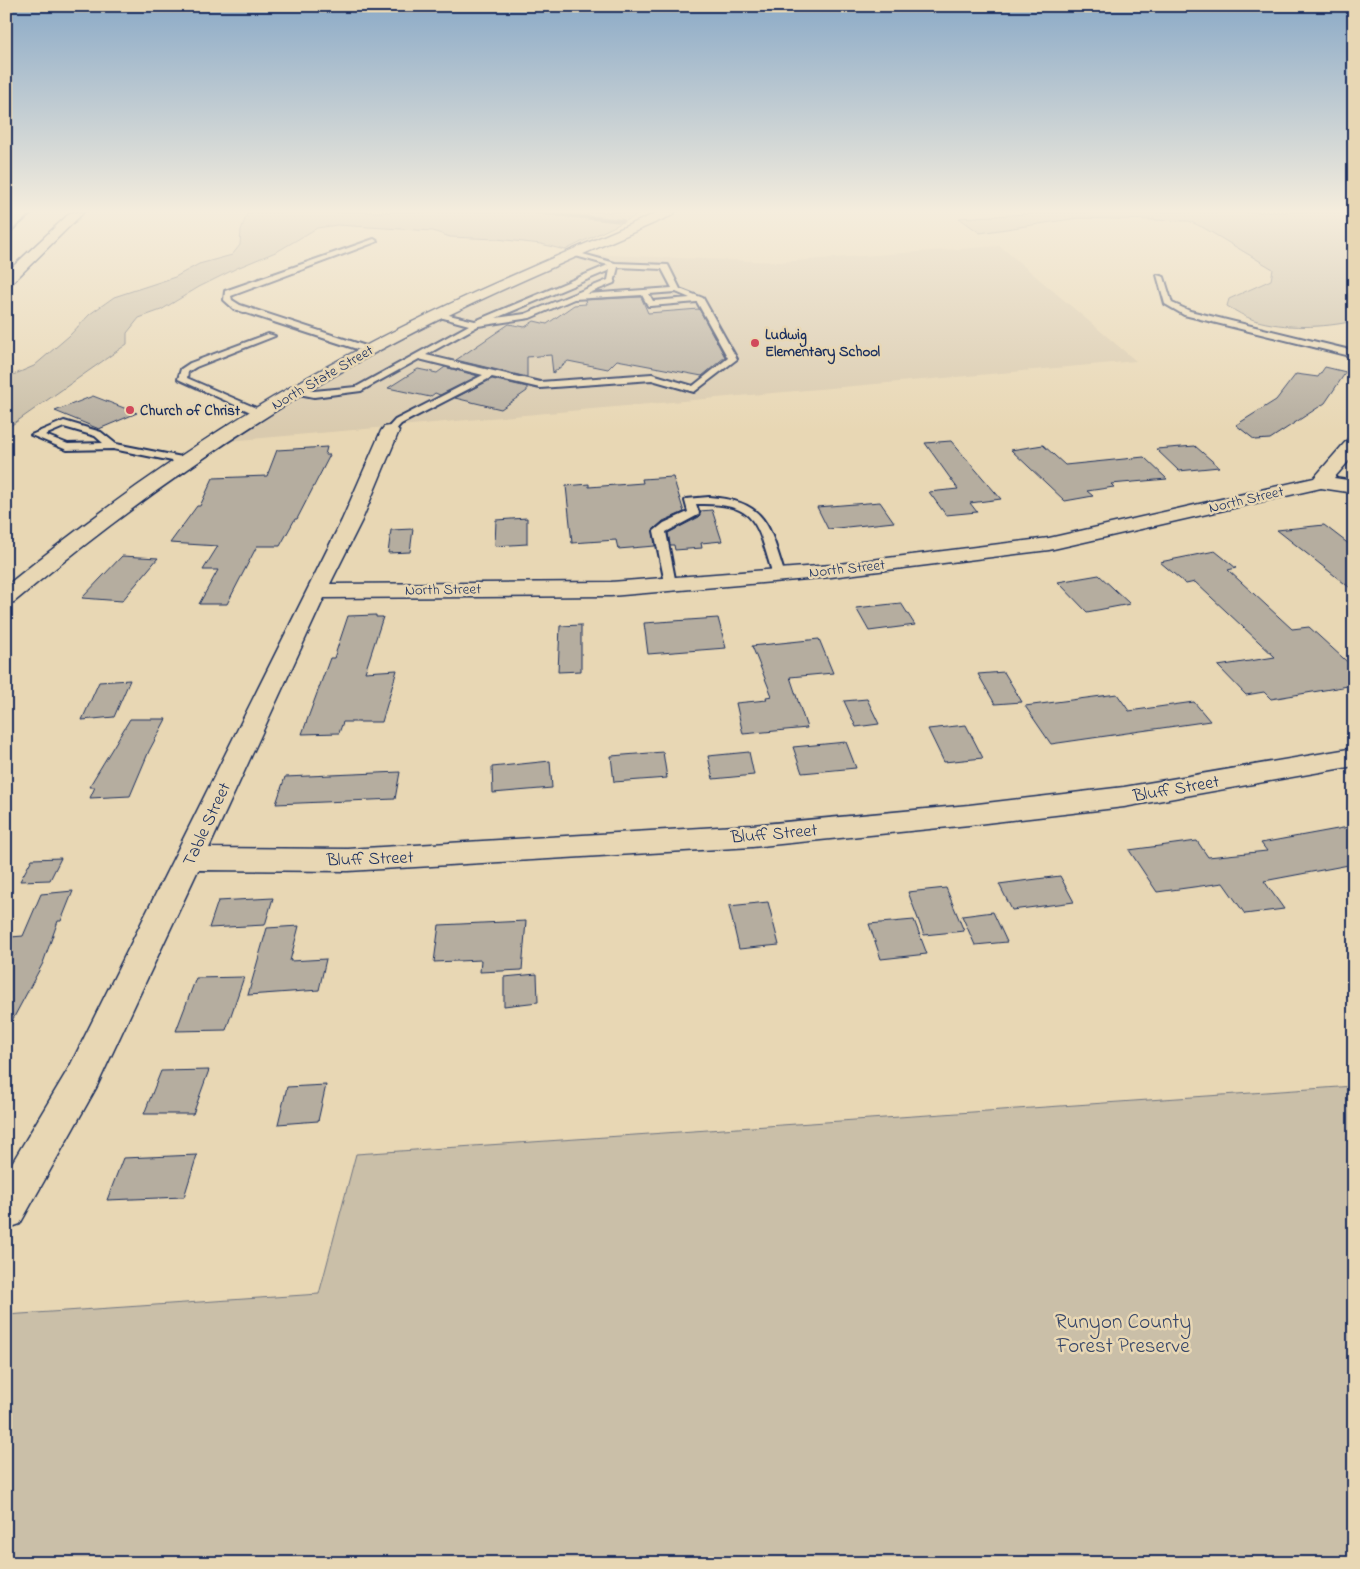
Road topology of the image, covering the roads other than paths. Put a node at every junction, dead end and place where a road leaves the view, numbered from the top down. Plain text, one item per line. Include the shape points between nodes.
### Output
1 (250, 285) edge
2 (503, 285) edge
3 (567, 285) edge
4 (602, 285) edge
5 (675, 285) edge
6 (1163, 285) edge
7 (677, 290) junction
8 (644, 292) junction
9 (575, 297) junction
10 (700, 300) junction
11 (439, 314) junction
12 (476, 324) junction
13 (271, 336) dead end
14 (369, 350) junction
15 (1354, 354) edge
16 (419, 356) junction
17 (491, 374) junction
18 (297, 391) junction
19 (260, 413) junction
20 (390, 431) joint
21 (1354, 443) edge
22 (114, 446) junction
23 (187, 461) junction
24 (1321, 482) junction
25 (1354, 487) edge
26 (779, 575) junction
27 (670, 584) junction
28 (316, 591) junction
29 (6, 597) edge
30 (1354, 757) edge
31 (189, 859) junction
32 (6, 1210) edge

1 - 14 lane via 228,293 228,301 237,307
2 - 11 street, North State Street
3 - 12 lane
4 - 9 lane
5 - 7 lane
6 - 15 lane via 1169,304 1187,313
7 - 8 lane
7 - 10 lane
8 - 9 lane
8 - 10 lane via 651,304
9 - 12 lane via 527,316
10 - 17 lane via 733,359 694,389 652,377 540,385
11 - 12 lane
11 - 14 street, North State Street
12 - 16 lane
13 - 19 lane via 193,365 184,371 182,379
14 - 18 street, North State Street
16 - 17 lane
16 - 18 lane via 358,389 314,394
17 - 20 lane via 398,422
18 - 19 street, North State Street
19 - 23 street, North State Street
20 - 28 street, Table Street via 352,520
21 - 24 street
22 - 22 lane via 67,447 36,435 64,424 98,434
22 - 23 lane
23 - 29 street, North State Street via 112,514
24 - 25 street
24 - 26 street, North Street via 1049,544
26 - 27 street, North Street
26 - 27 lane via 762,524 754,513 736,504 715,500 690,501 694,512 660,531
27 - 28 street, North Street via 611,589
28 - 31 street, Table Street
30 - 31 street, Bluff Street via 1124,797 970,816 752,836 348,860
31 - 32 street, Table Street via 83,1077

